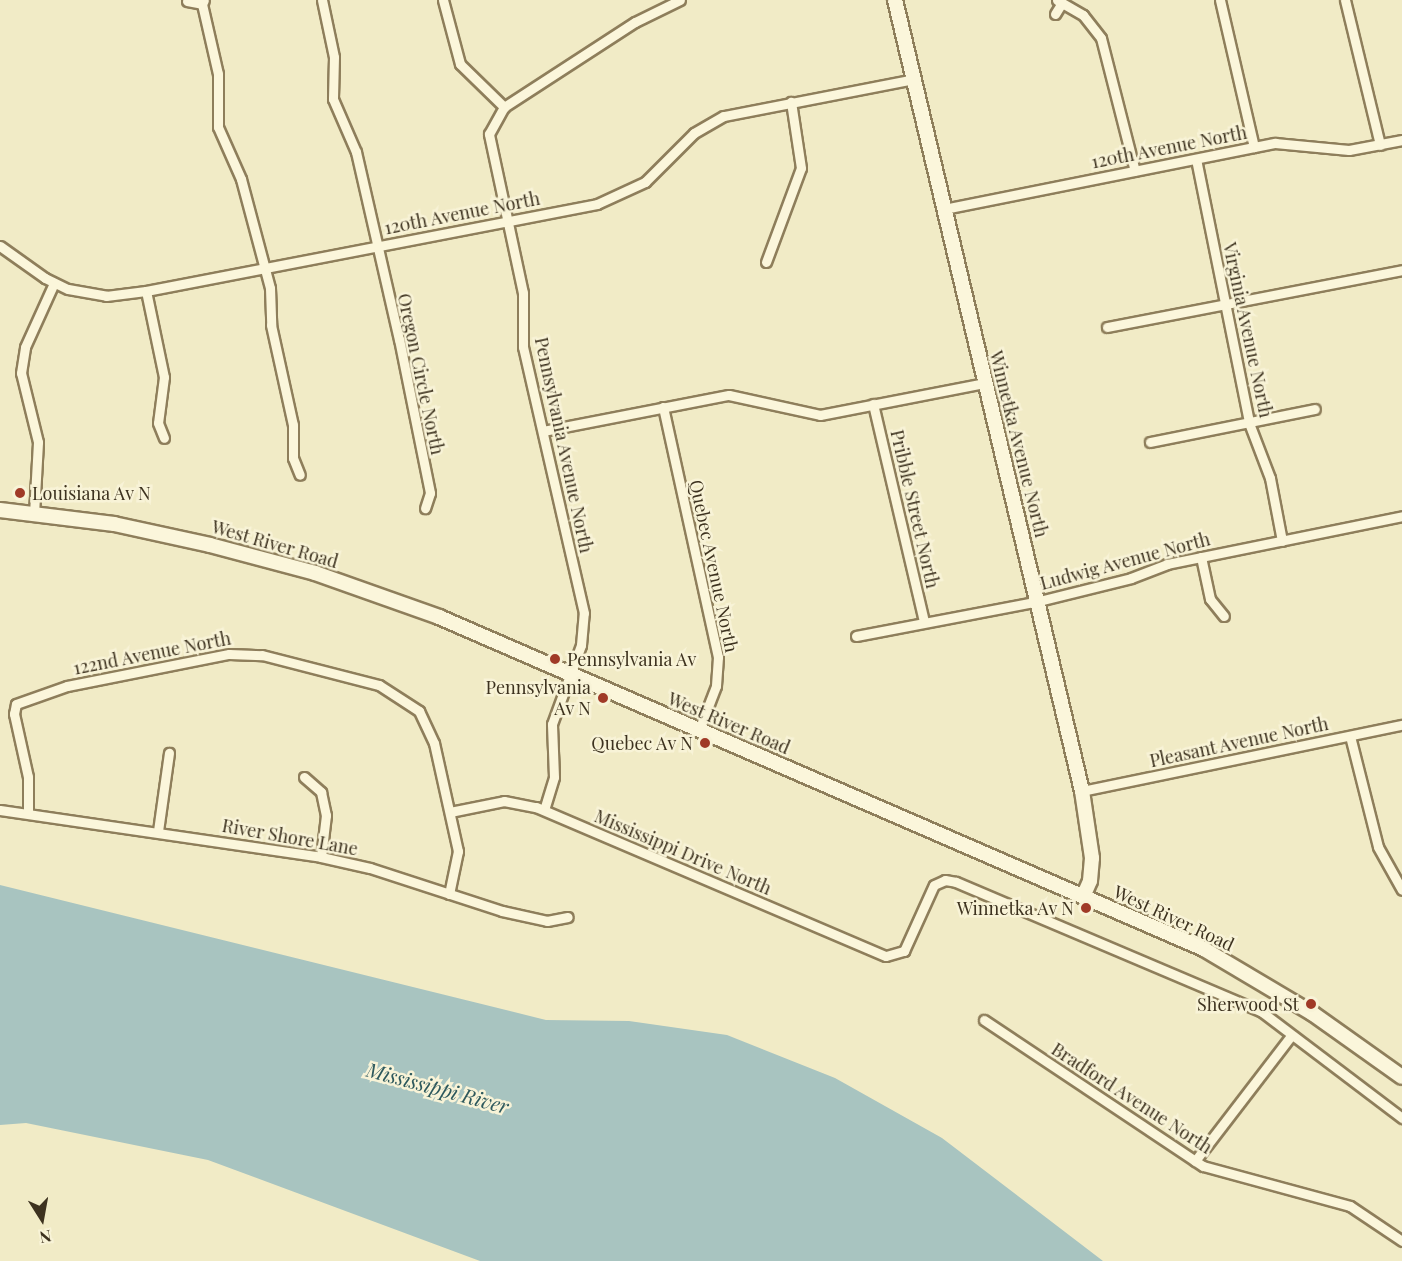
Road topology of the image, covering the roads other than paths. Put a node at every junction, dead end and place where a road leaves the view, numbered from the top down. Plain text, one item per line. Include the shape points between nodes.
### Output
1 (322, 0) edge
2 (443, 0) edge
3 (680, 0) edge
4 (895, 0) edge
5 (1220, 0) edge
6 (1345, 0) edge
7 (187, 1) edge
8 (203, 2) edge
9 (1059, 2) edge
10 (1055, 14) dead end
11 (914, 79) junction
12 (791, 102) junction
13 (504, 107) junction
14 (1402, 140) edge
15 (1380, 145) junction
16 (1254, 147) junction
17 (1196, 159) junction
18 (1135, 171) junction
19 (944, 209) junction
20 (507, 220) junction
21 (0, 246) edge
22 (377, 246) junction
23 (766, 262) dead end
24 (266, 268) junction
25 (1402, 270) edge
26 (54, 283) junction
27 (146, 291) junction
28 (1226, 303) junction
29 (1107, 327) dead end
30 (984, 382) junction
31 (873, 404) junction
32 (663, 407) junction
33 (1315, 409) dead end
34 (1249, 423) junction
35 (543, 431) junction
36 (164, 438) dead end
37 (1150, 442) dead end
38 (300, 475) dead end
39 (425, 508) dead end
40 (0, 510) edge
41 (34, 513) junction
42 (1402, 516) edge
43 (1282, 541) junction
44 (1201, 557) junction
45 (1039, 601) junction
46 (1224, 616) dead end
47 (924, 622) junction
48 (856, 636) dead end
49 (570, 674) junction
50 (1402, 725) edge
51 (699, 730) junction
52 (1350, 735) junction
53 (169, 753) dead end
54 (304, 777) dead end
55 (1082, 791) junction
56 (0, 810) edge
57 (544, 810) junction
58 (450, 812) junction
59 (28, 813) junction
60 (158, 831) junction
61 (321, 857) junction
62 (1402, 869) edge
63 (1392, 874) junction
64 (1402, 890) edge
65 (449, 894) junction
66 (1083, 897) junction
67 (568, 917) dead end
68 (984, 1020) dead end
69 (1291, 1036) junction
70 (1402, 1077) edge
71 (1402, 1118) edge
72 (1195, 1161) junction
73 (1402, 1241) edge

1 - 22 street, Oregon Circle North via 334,57 333,99 356,152
2 - 13 street via 460,64
3 - 13 street via 635,22
4 - 11 main road, Winnetka Avenue North
5 - 16 street
6 - 15 street
7 - 8 street
8 - 24 street via 218,74 218,127 241,179
9 - 10 street
9 - 18 street via 1083,15 1101,38
11 - 12 street, 120th Avenue North
11 - 19 main road, Winnetka Avenue North
12 - 20 street, 120th Avenue North via 741,111 708,123 645,182 615,199
12 - 23 street via 801,168
13 - 20 street, Pennsylvania Avenue North via 494,119 489,142
14 - 15 street, 120th Avenue North
15 - 16 street, 120th Avenue North via 1349,150 1284,142
16 - 17 street, 120th Avenue North
17 - 18 street, 120th Avenue North
17 - 28 street, Virginia Avenue North
18 - 19 street, 120th Avenue North
19 - 30 main road, Winnetka Avenue North
20 - 22 street, 120th Avenue North
20 - 35 street, Pennsylvania Avenue North via 523,293 523,347
21 - 26 street, 120th Avenue North
22 - 24 street, 120th Avenue North
22 - 39 street, Oregon Circle North via 430,494
24 - 27 street, 120th Avenue North
24 - 38 street via 271,325 293,424 293,458
25 - 28 street
26 - 27 street, 120th Avenue North via 106,296
26 - 41 street via 25,346 21,373 25,402 38,442
27 - 36 street via 164,377 158,423
28 - 29 street
28 - 34 street, Virginia Avenue North
30 - 31 street
30 - 45 main road, Winnetka Avenue North
31 - 32 street via 809,415 729,395
31 - 47 street, Pribble Street North
32 - 35 street
32 - 51 street, Quebec Avenue North via 718,657 716,686
33 - 34 street
34 - 37 street
34 - 43 street, Virginia Avenue North via 1270,478
35 - 49 street, Pennsylvania Avenue North via 584,613 581,645
40 - 41 main road, West River Road
41 - 49 main road, West River Road via 154,531 315,573 430,614
42 - 43 street, Ludwig Avenue North
43 - 44 street, Ludwig Avenue North
44 - 45 street, Ludwig Avenue North
44 - 46 street via 1210,599
45 - 47 street, Ludwig Avenue North
45 - 55 main road, Winnetka Avenue North
47 - 48 street, Ludwig Avenue North
49 - 51 main road, West River Road
49 - 57 street, Pennsylvania Avenue North via 552,724 554,777
50 - 52 street, Pleasant Avenue North
51 - 66 main road, West River Road
52 - 55 street, Pleasant Avenue North
52 - 63 street via 1378,847
53 - 60 street
54 - 61 street via 321,792 326,815
55 - 66 main road, Winnetka Avenue North via 1092,858 1090,881
56 - 59 street, River Shore Lane
57 - 58 street, Mississippi Drive North via 504,801
57 - 69 street, Mississippi Drive North via 878,953 899,956 934,885 945,880 1234,999 1275,1020
58 - 59 street, 122nd Avenue North via 434,742 419,711 408,701 379,685 262,655 229,654 90,681 16,704 14,714 28,777
58 - 65 street, 122nd Avenue North via 458,857
59 - 60 street, River Shore Lane
60 - 61 street, River Shore Lane
61 - 65 street, River Shore Lane via 370,868
62 - 63 street
63 - 64 street
65 - 67 street, River Shore Lane via 547,921
66 - 70 main road, West River Road via 1233,964 1320,1018
68 - 72 street, Bradford Avenue North
69 - 71 street
69 - 72 street
72 - 73 street, Bradford Avenue North via 1350,1206

